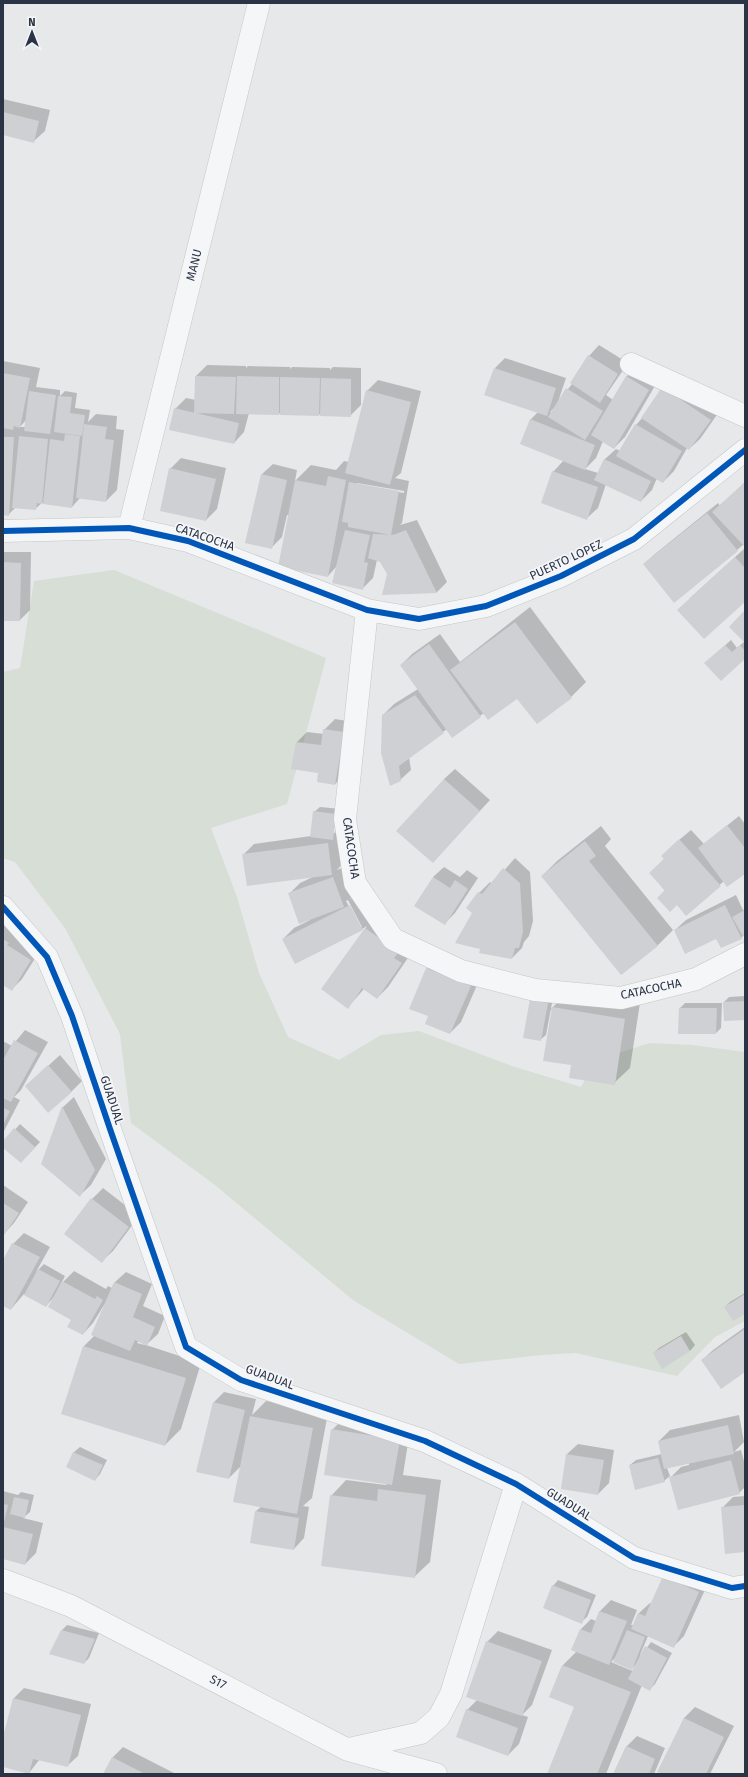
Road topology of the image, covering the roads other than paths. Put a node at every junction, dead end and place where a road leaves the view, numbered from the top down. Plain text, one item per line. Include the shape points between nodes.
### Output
1 (259, 3) edge
2 (631, 364) dead end
3 (745, 416) edge
4 (745, 450) edge
5 (129, 528) junction
6 (3, 532) edge
7 (367, 610) junction
8 (3, 907) edge
9 (745, 954) edge
10 (516, 1484) junction
11 (3, 1580) edge
12 (745, 1586) edge
13 (348, 1750) junction
14 (436, 1774) edge

1 - 5 street, MANU
2 - 3 street
4 - 7 street, PUERTO LOPEZ via 634,539 561,576 486,606 419,619
5 - 6 street, CATACOCHA
5 - 7 street, CATACOCHA via 188,541
7 - 9 street, CATACOCHA via 345,819 355,882 393,939 461,971 535,990 621,998 696,979
8 - 10 street, GUADUAL via 47,957 72,1016 186,1347 241,1380 425,1441
10 - 12 street, GUADUAL via 634,1558 732,1588
10 - 13 street via 451,1694 439,1717 421,1733
11 - 13 street, S17 via 71,1606
13 - 14 street, S17

